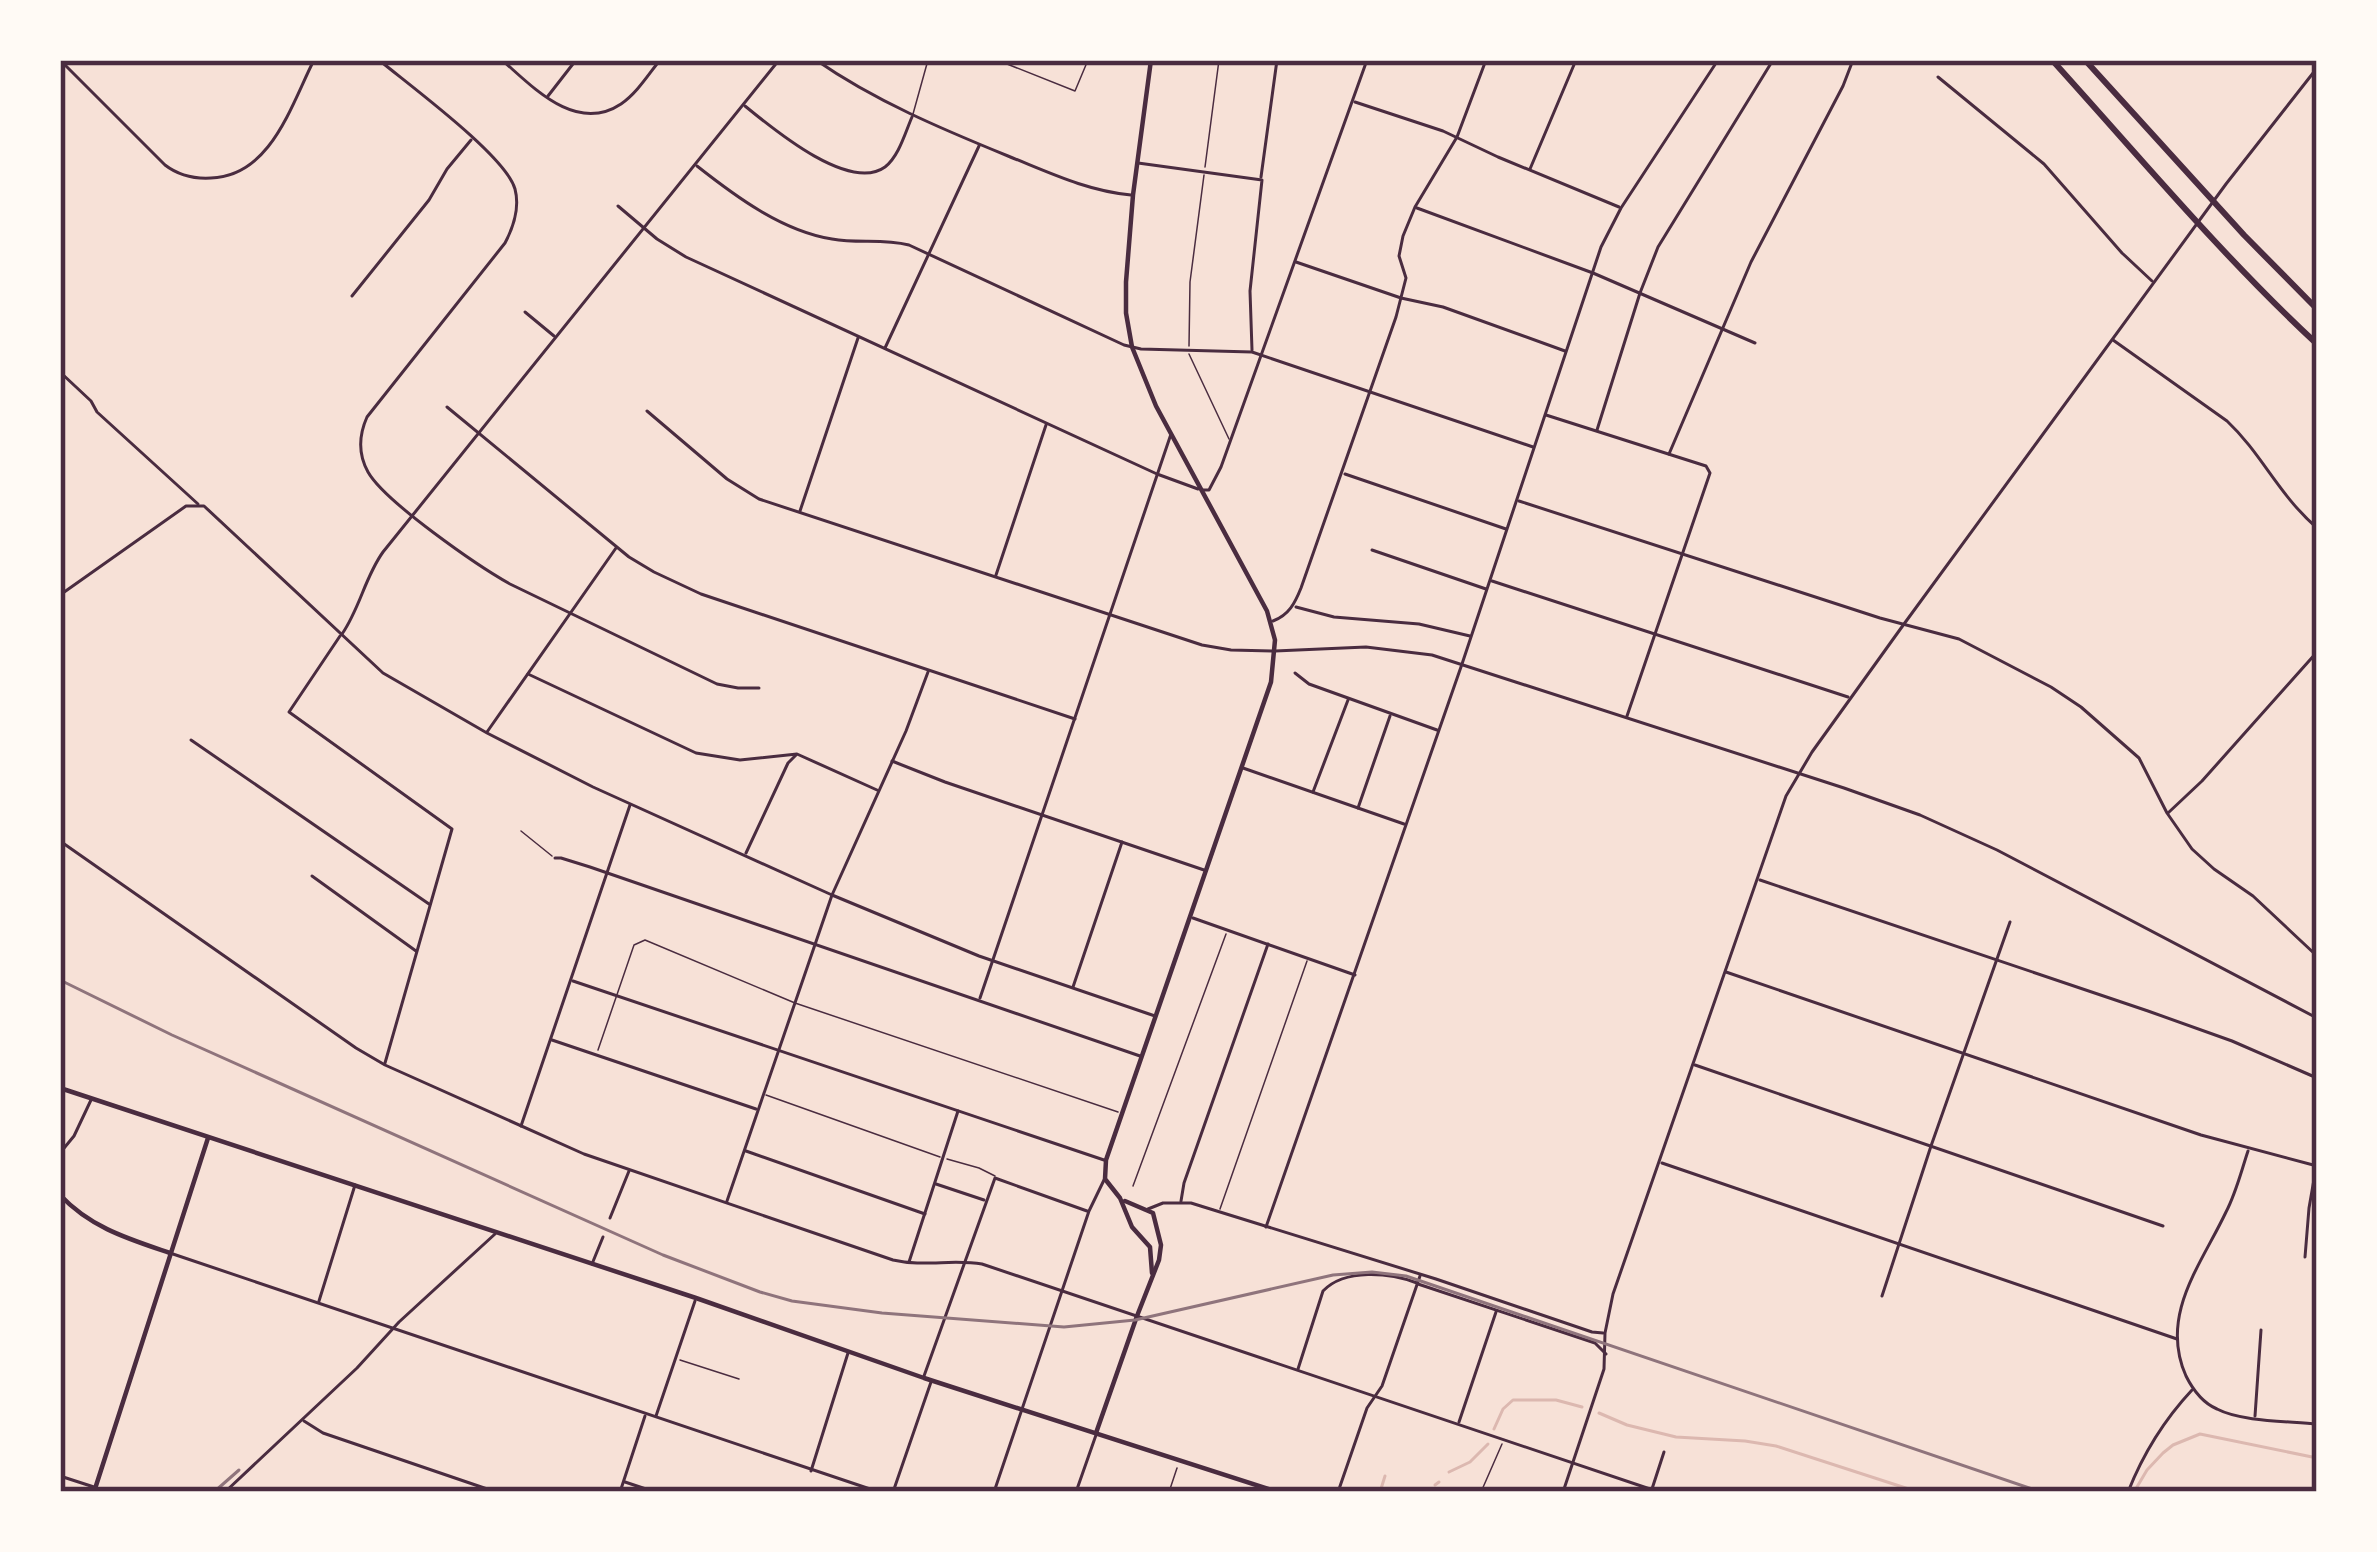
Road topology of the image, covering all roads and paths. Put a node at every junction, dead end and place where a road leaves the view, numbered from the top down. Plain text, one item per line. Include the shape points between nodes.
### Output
1 (60, 60) edge
2 (314, 60) edge
3 (380, 60) edge
4 (502, 60) edge
5 (576, 60) edge
6 (660, 60) edge
7 (779, 60) edge
8 (816, 60) edge
9 (928, 60) edge
10 (998, 60) edge
11 (1088, 60) edge
12 (1151, 60) edge
13 (1219, 60) edge
14 (1277, 60) edge
15 (1367, 60) edge
16 (1486, 60) edge
17 (1576, 60) edge
18 (1718, 60) edge
19 (1773, 60) edge
20 (1853, 60) edge
21 (2052, 60) edge
22 (2086, 60) edge
23 (2317, 68) edge
24 (1939, 77) dead end
25 (546, 97) junction
26 (1352, 100) junction
27 (744, 105) junction
28 (913, 116) junction
29 (1457, 136) junction
30 (472, 139) junction
31 (980, 144) junction
32 (1137, 163) junction
33 (695, 165) junction
34 (1530, 170) junction
35 (1204, 171) junction
36 (1260, 179) junction
37 (1133, 195) junction
38 (618, 206) dead end
39 (1415, 207) junction
40 (1621, 208) junction
41 (644, 228) junction
42 (929, 254) junction
43 (1295, 261) junction
44 (1593, 273) junction
45 (2154, 282) junction
46 (1640, 293) junction
47 (352, 296) dead end
48 (1401, 298) junction
49 (2317, 310) edge
50 (526, 311) dead end
51 (1723, 328) junction
52 (859, 336) junction
53 (556, 337) junction
54 (2112, 339) junction
55 (1755, 343) dead end
56 (2317, 344) edge
57 (1132, 347) junction
58 (885, 348) junction
59 (1188, 350) junction
60 (1252, 352) junction
61 (1567, 352) junction
62 (1260, 355) junction
63 (60, 372) edge
64 (1370, 391) junction
65 (446, 407) dead end
66 (647, 411) dead end
67 (1546, 416) junction
68 (1047, 423) junction
69 (1596, 432) junction
70 (478, 434) junction
71 (1171, 434) junction
72 (1230, 442) junction
73 (1535, 448) junction
74 (1669, 454) junction
75 (1342, 472) junction
76 (1157, 474) junction
77 (1200, 489) junction
78 (1517, 500) junction
79 (198, 504) junction
80 (800, 512) junction
81 (413, 515) junction
82 (2317, 528) edge
83 (1508, 530) junction
84 (616, 547) junction
85 (1372, 550) dead end
86 (1682, 554) junction
87 (995, 577) junction
88 (1490, 580) junction
89 (1487, 590) junction
90 (60, 595) edge
91 (1293, 606) junction
92 (571, 613) junction
93 (1110, 615) junction
94 (1271, 621) junction
95 (1904, 624) junction
96 (1656, 633) junction
97 (341, 635) junction
98 (1471, 637) junction
99 (1275, 651) junction
100 (2317, 652) edge
101 (1462, 664) junction
102 (928, 670) junction
103 (1295, 673) dead end
104 (528, 674) junction
105 (759, 688) dead end
106 (1348, 698) junction
107 (1850, 698) junction
108 (1391, 714) junction
109 (1627, 717) junction
110 (1075, 719) junction
111 (1439, 730) junction
112 (487, 733) junction
113 (190, 740) dead end
114 (797, 754) junction
115 (892, 761) junction
116 (1241, 767) junction
117 (1799, 773) junction
118 (878, 791) junction
119 (1313, 792) junction
120 (631, 804) junction
121 (1358, 808) junction
122 (1042, 814) junction
123 (2168, 814) junction
124 (1406, 824) junction
125 (521, 831) dead end
126 (1123, 841) junction
127 (60, 842) edge
128 (745, 856) junction
129 (555, 859) joint
130 (1206, 870) junction
131 (607, 873) junction
132 (312, 876) dead end
133 (1756, 879) junction
134 (832, 896) junction
135 (431, 905) junction
136 (1190, 917) junction
137 (2010, 922) dead end
138 (1227, 930) junction
139 (815, 944) junction
140 (1268, 944) junction
141 (418, 952) junction
142 (2317, 956) edge
143 (1308, 958) junction
144 (1997, 959) junction
145 (993, 961) junction
146 (1724, 971) junction
147 (1355, 975) junction
148 (571, 980) junction
149 (1073, 988) junction
150 (617, 995) junction
151 (980, 1000) junction
152 (795, 1003) junction
153 (1156, 1016) junction
154 (2317, 1018) edge
155 (552, 1040) junction
156 (778, 1049) junction
157 (1964, 1054) junction
158 (597, 1055) junction
159 (1142, 1056) junction
160 (385, 1065) junction
161 (1693, 1065) junction
162 (2317, 1078) edge
163 (60, 1088) edge
164 (763, 1094) junction
165 (91, 1099) junction
166 (758, 1109) junction
167 (958, 1109) junction
168 (1122, 1113) junction
169 (521, 1126) junction
170 (208, 1138) junction
171 (1931, 1146) junction
172 (743, 1150) junction
173 (2248, 1150) junction
174 (60, 1153) edge
175 (944, 1159) junction
176 (1106, 1160) junction
177 (1659, 1162) junction
178 (2317, 1166) edge
179 (630, 1170) junction
180 (994, 1178) junction
181 (1106, 1179) junction
182 (935, 1184) junction
183 (355, 1185) junction
184 (1133, 1186) dead end
185 (60, 1195) edge
186 (1120, 1198) junction
187 (986, 1201) junction
188 (1181, 1201) junction
189 (727, 1202) junction
190 (1168, 1203) junction
191 (1144, 1209) junction
192 (1089, 1211) junction
193 (1219, 1213) junction
194 (925, 1214) junction
195 (610, 1218) dead end
196 (1131, 1220) junction
197 (1156, 1222) junction
198 (2163, 1226) dead end
199 (1266, 1227) junction
200 (497, 1232) junction
201 (1140, 1234) junction
202 (603, 1238) dead end
203 (1899, 1246) junction
204 (170, 1253) junction
205 (2305, 1257) dead end
206 (965, 1262) junction
207 (908, 1263) junction
208 (592, 1264) junction
209 (1152, 1273) junction
210 (1421, 1275) junction
211 (1418, 1283) junction
212 (1062, 1291) junction
213 (1882, 1296) dead end
214 (696, 1298) junction
215 (319, 1302) junction
216 (1497, 1310) junction
217 (1136, 1316) junction
218 (392, 1329) junction
219 (2261, 1330) dead end
220 (1605, 1333) junction
221 (2177, 1339) junction
222 (849, 1352) junction
223 (1606, 1354) junction
224 (676, 1358) junction
225 (1298, 1371) junction
226 (739, 1379) dead end
227 (928, 1379) junction
228 (2194, 1389) junction
229 (1374, 1397) junction
230 (1022, 1409) junction
231 (646, 1414) junction
232 (655, 1418) junction
233 (2255, 1418) junction
234 (302, 1420) junction
235 (2317, 1424) edge
236 (1458, 1425) junction
237 (1096, 1433) junction
238 (1504, 1440) junction
239 (1664, 1452) dead end
240 (1572, 1463) junction
241 (1178, 1468) dead end
242 (812, 1471) junction
243 (60, 1475) edge
244 (624, 1482) junction
245 (95, 1490) edge
246 (867, 1490) edge
247 (1272, 1491) edge
248 (1654, 1491) edge
249 (225, 1492) edge
250 (496, 1492) edge
251 (620, 1492) edge
252 (655, 1492) edge
253 (879, 1492) edge
254 (893, 1492) edge
255 (994, 1492) edge
256 (1076, 1492) edge
257 (1169, 1492) edge
258 (1338, 1492) edge
259 (1481, 1492) edge
260 (1563, 1492) edge
261 (2128, 1492) edge

1 - 2 street via 172,170 214,178 243,170 266,151
3 - 30 street
4 - 25 street
5 - 25 street
6 - 25 street via 631,95 603,111 575,112
7 - 27 street
8 - 28 street
9 - 28 street
10 - 11 street via 1076,91
12 - 32 main road
13 - 35 street
14 - 36 street
15 - 26 street
16 - 29 street
17 - 34 street
18 - 40 street
19 - 46 street via 1664,237
20 - 51 street
21 - 56 highway
22 - 49 highway
23 - 45 street
24 - 45 street via 2044,164
26 - 29 street
26 - 43 street
27 - 28 street via 804,150 861,174 888,164
27 - 33 street
28 - 31 street
29 - 34 street
29 - 39 street
30 - 47 street
30 - 81 street via 512,181 513,225 371,409 361,434 369,473
31 - 37 street via 1094,190
31 - 42 street
32 - 35 street
32 - 37 main road
33 - 41 street
33 - 42 street via 814,235 885,239
34 - 40 street
35 - 36 street
35 - 59 street
36 - 60 street
37 - 57 main road via 1125,296
38 - 41 street
39 - 44 street
39 - 48 street via 1399,251
40 - 44 street
41 - 52 street via 683,256
41 - 53 street
42 - 57 street
42 - 58 street
43 - 48 street
43 - 62 street
44 - 46 street
44 - 61 street
45 - 54 street
46 - 51 street
46 - 69 street
48 - 61 street
48 - 64 street
50 - 53 street
51 - 55 street
51 - 74 street
52 - 58 street
52 - 80 street
53 - 70 street
54 - 82 street via 2230,424
54 - 95 street
57 - 59 street
57 - 71 main road
58 - 68 street
59 - 60 street
59 - 72 street
60 - 62 street
61 - 67 street
62 - 64 street
62 - 72 street
63 - 79 street
64 - 73 street
64 - 75 street
65 - 70 street
66 - 80 street via 747,493
67 - 69 street
67 - 73 street
68 - 76 street
68 - 87 street
69 - 74 street
70 - 81 street
70 - 84 street
71 - 76 street
71 - 77 main road
72 - 77 street via 1214,486
73 - 78 street
74 - 86 street via 1707,467 1709,478
75 - 83 street
75 - 91 street
76 - 77 street
76 - 93 street
77 - 94 main road
78 - 83 street
78 - 86 street
79 - 90 street
79 - 97 street
80 - 87 street
81 - 92 street via 499,578
81 - 97 street via 376,562
83 - 88 street
84 - 92 street
84 - 102 street via 701,594
85 - 89 street
86 - 95 street
86 - 96 street
87 - 93 street
88 - 89 street
88 - 96 street
89 - 98 street
91 - 94 street
91 - 98 street
92 - 104 street
92 - 105 street via 718,684
93 - 99 street via 1220,649
93 - 110 street
94 - 99 main road
95 - 107 street
95 - 123 street via 1967,643 2072,700 2139,758
96 - 107 street
96 - 109 street
97 - 112 street via 383,673
97 - 135 street via 289,712 450,826
98 - 101 street
99 - 101 street via 1378,647
99 - 116 main road
100 - 123 street
101 - 109 street
101 - 111 street
102 - 110 street
102 - 115 street
103 - 106 street
104 - 112 street
104 - 114 street via 696,753 740,760
106 - 108 street
106 - 119 street
107 - 117 street
108 - 111 street
108 - 121 street
109 - 117 street
110 - 122 street
111 - 124 street
112 - 120 street
113 - 135 street
114 - 118 street
114 - 128 street
115 - 118 street
115 - 122 street
116 - 119 street
116 - 130 main road
117 - 133 street
117 - 154 street via 1981,842
118 - 134 street
119 - 121 street
120 - 128 street
120 - 131 street
121 - 124 street
122 - 126 street
122 - 145 street
123 - 142 street via 2199,856
124 - 147 street
125 - 129 street
126 - 130 street
126 - 149 street
127 - 160 street
128 - 134 street
129 - 131 street
130 - 136 main road
131 - 139 street
131 - 148 street
132 - 141 street
133 - 144 street
133 - 146 street
134 - 139 street
134 - 145 street
135 - 141 street
136 - 138 street
136 - 153 main road
137 - 144 street
138 - 140 street
138 - 184 street
139 - 151 street
139 - 152 street
140 - 143 street
140 - 188 street
141 - 160 street
143 - 147 street
143 - 193 street
144 - 157 street
144 - 162 street
145 - 149 street
145 - 151 street
146 - 157 street
146 - 161 street
147 - 199 street
148 - 150 street
148 - 155 street
149 - 153 street
150 - 152 street via 634,945 645,940
150 - 156 street
150 - 158 street
151 - 159 street
152 - 156 street
152 - 168 street
153 - 159 main road
155 - 158 street
155 - 169 street
156 - 164 street
156 - 167 street
157 - 171 street
157 - 173 street
158 - 166 street
159 - 168 main road
160 - 169 street
161 - 171 street
161 - 177 street
163 - 165 main road
164 - 166 street
164 - 175 street
165 - 170 main road
165 - 174 street
166 - 172 street
167 - 175 street
167 - 176 street
168 - 176 main road
169 - 179 street
170 - 183 main road
170 - 204 main road
171 - 198 street
171 - 203 street
172 - 189 street
172 - 194 street
173 - 178 street
173 - 221 street via 2186,1290
175 - 180 street
175 - 182 street
176 - 181 main road
177 - 203 street
177 - 220 street
178 - 205 street
179 - 189 street
179 - 195 street
180 - 187 street
180 - 192 street
181 - 186 main road
181 - 192 street
182 - 187 street
182 - 194 street
183 - 200 main road
183 - 215 street
185 - 204 main road via 100,1227
186 - 191 main road
186 - 196 main road
187 - 206 street
188 - 190 street
188 - 193 street
189 - 207 street
190 - 191 street
190 - 197 street
191 - 196 main road
191 - 197 main road
192 - 212 street
193 - 199 street
194 - 207 street
196 - 201 main road
197 - 201 main road
197 - 209 main road via 1161,1252
199 - 210 street
200 - 208 main road
200 - 218 street
201 - 209 main road
202 - 208 street
203 - 213 street
203 - 221 street
204 - 215 street
204 - 245 main road
206 - 207 street
206 - 212 street
206 - 227 street
208 - 214 main road
209 - 217 main road
210 - 211 street
210 - 220 street
211 - 216 street
211 - 225 street via 1358,1276 1328,1285
211 - 229 street
212 - 217 street
212 - 230 street
214 - 222 main road
214 - 224 street
215 - 218 street
216 - 223 street via 1595,1342
216 - 236 street
217 - 225 street
217 - 237 main road
218 - 231 street
218 - 234 street
219 - 233 street
220 - 223 street
221 - 228 street
222 - 227 main road
222 - 242 street
223 - 240 street
224 - 226 street
224 - 232 street
225 - 229 street
227 - 230 main road
227 - 254 street
228 - 233 street via 2217,1410
228 - 261 street via 2139,1463
229 - 236 street
229 - 258 street
230 - 237 main road
230 - 255 street
231 - 232 street
231 - 244 street
232 - 242 street
233 - 235 street
234 - 249 street
234 - 250 street
236 - 238 street
237 - 247 main road
237 - 256 street
238 - 240 street
238 - 259 street
239 - 248 street
240 - 248 street
240 - 260 street
241 - 257 street
242 - 246 street
243 - 245 street
244 - 251 street
244 - 252 street
246 - 253 street

